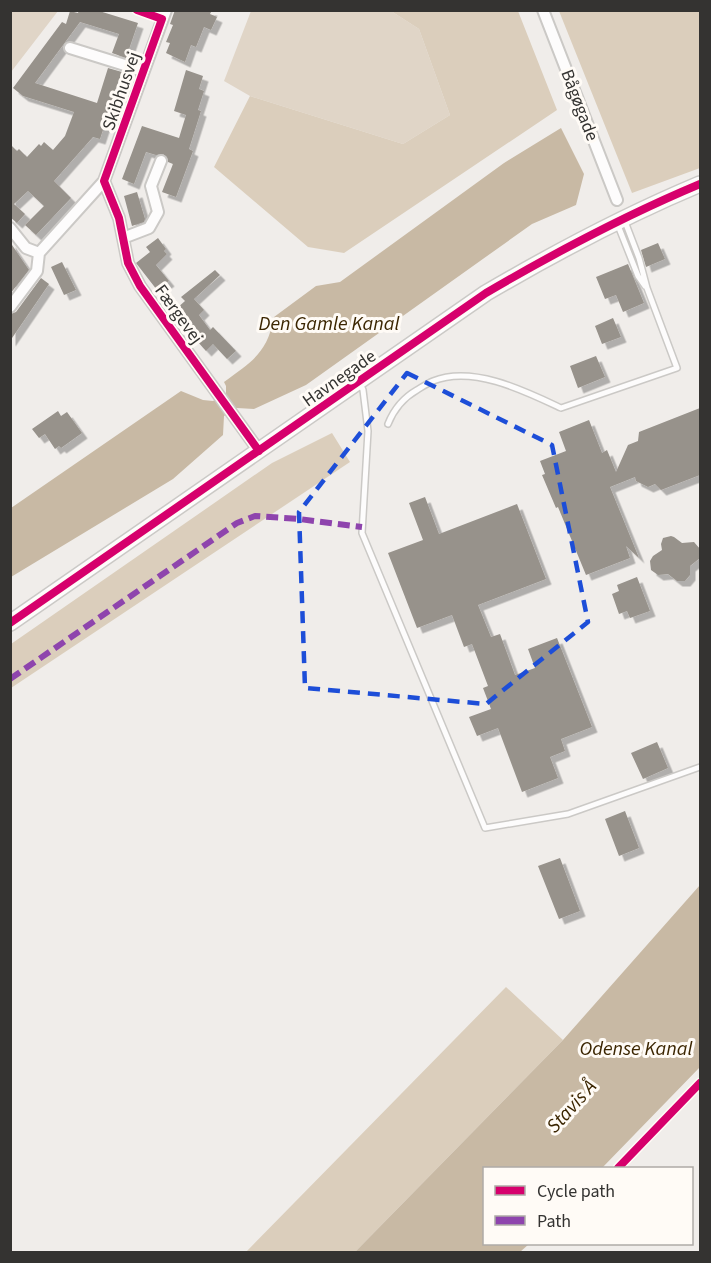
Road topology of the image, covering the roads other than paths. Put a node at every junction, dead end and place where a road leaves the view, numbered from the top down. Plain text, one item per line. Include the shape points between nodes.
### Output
1 (166, 10) edge
2 (543, 10) edge
3 (70, 48) dead end
4 (144, 71) junction
5 (161, 161) dead end
6 (104, 181) junction
7 (700, 184) edge
8 (617, 200) dead end
9 (620, 220) junction
10 (10, 228) edge
11 (123, 238) junction
12 (39, 253) junction
13 (10, 307) edge
14 (359, 382) junction
15 (388, 424) dead end
16 (259, 451) junction
17 (10, 624) edge
18 (700, 767) edge

1 - 4 street, Skibhusvej
2 - 8 street, Bågøgade
3 - 4 street, Skibhusvej
4 - 6 street, Skibhusvej
5 - 11 street via 151,186 158,212 149,228
6 - 11 street, Færgevej
6 - 12 street, Skibhusvej
7 - 9 street, Havnegade
9 - 14 street, Havnegade via 486,293
9 - 15 lane via 638,276 647,288 677,368 561,408 484,378 434,380 408,395
10 - 12 street via 26,248
11 - 16 street, Færgevej via 128,263 141,286
12 - 13 street, Skibhusvej via 37,271
14 - 16 street, Havnegade
14 - 18 lane via 368,431 362,532 485,828 568,814
16 - 17 street, Havnegade

